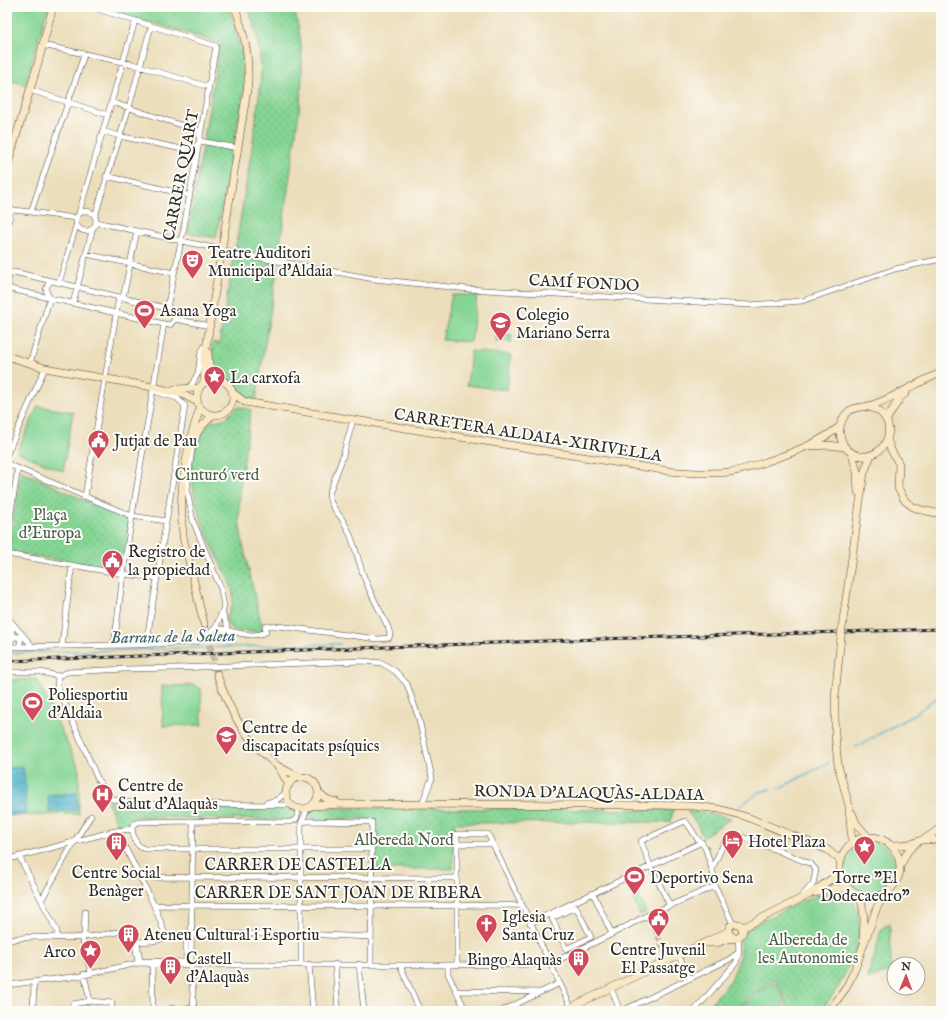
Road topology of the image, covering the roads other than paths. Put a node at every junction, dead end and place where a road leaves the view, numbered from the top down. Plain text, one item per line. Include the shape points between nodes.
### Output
1 (53, 7) edge
2 (91, 7) edge
3 (235, 7) edge
4 (135, 21) junction
5 (151, 26) junction
6 (42, 46) junction
7 (84, 55) junction
8 (123, 63) junction
9 (140, 66) junction
10 (209, 87) junction
11 (30, 90) junction
12 (68, 102) junction
13 (111, 102) junction
14 (128, 107) junction
15 (108, 115) junction
16 (103, 131) junction
17 (119, 136) junction
18 (200, 141) junction
19 (238, 148) junction
20 (7, 166) edge
21 (106, 176) junction
22 (189, 195) junction
23 (9, 210) edge
24 (31, 212) junction
25 (80, 213) junction
26 (95, 216) junction
27 (76, 218) junction
28 (96, 222) junction
29 (76, 226) junction
30 (7, 229) edge
31 (92, 231) junction
32 (137, 231) junction
33 (181, 240) junction
34 (222, 250) junction
35 (86, 254) junction
36 (941, 259) edge
37 (130, 264) junction
38 (174, 273) junction
39 (51, 281) junction
40 (59, 283) junction
41 (76, 287) junction
42 (50, 298) junction
43 (122, 298) junction
44 (73, 303) junction
45 (167, 308) junction
46 (117, 313) junction
47 (175, 319) junction
48 (164, 324) junction
49 (210, 326) junction
50 (207, 342) junction
51 (7, 356) edge
52 (30, 364) junction
53 (46, 368) junction
54 (941, 373) edge
55 (106, 379) junction
56 (941, 379) edge
57 (220, 380) junction
58 (922, 380) junction
59 (201, 385) junction
60 (153, 387) junction
61 (183, 389) junction
62 (233, 393) junction
63 (245, 402) junction
64 (198, 405) junction
65 (231, 406) junction
66 (869, 407) junction
67 (212, 416) junction
68 (353, 420) junction
69 (886, 420) junction
70 (201, 427) junction
71 (839, 428) junction
72 (888, 439) junction
73 (805, 447) junction
74 (845, 447) junction
75 (189, 450) junction
76 (852, 453) junction
77 (874, 453) junction
78 (7, 454) edge
79 (895, 457) junction
80 (7, 462) edge
81 (176, 462) junction
82 (18, 468) junction
83 (85, 496) junction
84 (859, 504) junction
85 (941, 514) edge
86 (132, 516) junction
87 (166, 521) junction
88 (7, 536) edge
89 (7, 554) edge
90 (72, 565) junction
91 (122, 574) junction
92 (157, 578) junction
93 (222, 612) junction
94 (7, 617) edge
95 (12, 623) junction
96 (204, 624) tunnel mouth
97 (215, 628) junction
98 (229, 631) junction
99 (148, 633) junction
100 (18, 637) junction
101 (159, 644) junction
102 (62, 645) junction
103 (114, 645) junction
104 (133, 645) junction
105 (8, 647) edge
106 (19, 647) junction
107 (33, 647) junction
108 (7, 672) edge
109 (217, 674) tunnel mouth
110 (58, 676) junction
111 (276, 764) junction
112 (300, 778) junction
113 (289, 785) junction
114 (286, 792) junction
115 (319, 793) junction
116 (259, 804) junction
117 (340, 804) junction
118 (422, 804) junction
119 (849, 806) junction
120 (295, 807) junction
121 (310, 807) junction
122 (91, 816) dead end
123 (193, 821) junction
124 (301, 823) junction
125 (941, 826) edge
126 (132, 829) junction
127 (116, 830) junction
128 (868, 838) junction
129 (920, 841) junction
130 (74, 842) junction
131 (702, 842) junction
132 (941, 842) edge
133 (457, 844) junction
134 (492, 844) junction
135 (852, 844) junction
136 (891, 845) junction
137 (192, 849) junction
138 (301, 849) junction
139 (371, 849) junction
140 (828, 850) junction
141 (845, 851) junction
142 (19, 856) junction
143 (7, 857) edge
144 (841, 861) junction
145 (650, 865) junction
146 (900, 866) junction
147 (712, 869) junction
148 (841, 872) junction
149 (192, 876) junction
150 (139, 877) junction
151 (301, 877) junction
152 (371, 877) junction
153 (457, 878) junction
154 (715, 886) junction
155 (849, 889) junction
156 (593, 893) junction
157 (886, 893) junction
158 (810, 894) junction
159 (858, 895) junction
160 (42, 899) junction
161 (798, 899) junction
162 (154, 904) junction
163 (192, 905) junction
164 (301, 905) junction
165 (522, 905) junction
166 (371, 906) junction
167 (457, 906) junction
168 (670, 906) junction
169 (85, 912) dead end
170 (646, 916) junction
171 (552, 918) joint
172 (652, 922) tunnel mouth
173 (530, 923) junction
174 (733, 924) junction
175 (742, 928) junction
176 (729, 932) junction
177 (191, 934) junction
178 (301, 934) junction
179 (612, 934) junction
180 (83, 937) junction
181 (371, 937) junction
182 (56, 938) junction
183 (166, 938) junction
184 (736, 938) junction
185 (7, 941) edge
186 (706, 943) junction
187 (862, 948) junction
188 (738, 953) junction
189 (679, 956) junction
190 (726, 961) junction
191 (138, 963) junction
192 (152, 963) junction
193 (301, 964) junction
194 (309, 964) junction
195 (335, 964) junction
196 (359, 964) junction
197 (371, 964) junction
198 (550, 964) junction
199 (191, 965) junction
200 (400, 965) junction
201 (448, 965) junction
202 (457, 965) junction
203 (732, 969) junction
204 (91, 973) junction
205 (84, 974) junction
206 (690, 979) junction
207 (34, 982) junction
208 (560, 983) junction
209 (7, 985) edge
210 (611, 988) junction
211 (457, 991) junction
212 (541, 992) junction
213 (90, 1001) junction
214 (194, 1009) edge
215 (572, 1009) edge
216 (157, 1010) dead end
217 (171, 1010) edge
218 (188, 1010) edge
219 (33, 1011) edge
220 (71, 1011) edge
221 (111, 1011) edge
222 (313, 1011) edge
223 (338, 1011) edge
224 (364, 1011) edge
225 (420, 1011) edge
226 (466, 1011) edge
227 (502, 1011) edge
228 (563, 1011) edge
229 (623, 1011) edge
230 (694, 1011) edge
231 (829, 1011) edge

1 - 6 street
2 - 4 street
3 - 19 street via 244,32 249,61
4 - 5 street
4 - 8 street
5 - 9 street
5 - 10 street, CARRER QUART via 216,46
6 - 7 street
6 - 11 street
7 - 8 street
7 - 12 street
8 - 9 street
8 - 13 street
9 - 10 street
9 - 14 street
10 - 18 street, CARRER QUART
11 - 12 street
11 - 20 street
12 - 15 street
12 - 24 street
13 - 14 street
13 - 15 street
14 - 17 street
14 - 18 street via 199,130
15 - 16 street
16 - 17 street
16 - 25 street
17 - 18 street via 192,151
17 - 21 street
18 - 19 street
18 - 22 street, CARRER QUART
19 - 34 street
21 - 22 street
21 - 26 street
22 - 33 street, CARRER QUART
23 - 24 street
23 - 30 street
24 - 27 street
25 - 26 street via 89,212
25 - 27 street
26 - 28 street
27 - 29 street
28 - 31 street
28 - 32 street, CAMÍ FONDO
29 - 31 street via 83,231
29 - 40 street
31 - 35 street
32 - 33 street, CAMÍ FONDO
32 - 37 street
33 - 34 street, CAMÍ FONDO
33 - 38 street, CARRER QUART
34 - 36 street, CAMÍ FONDO via 374,279 418,284 750,305 802,300 895,269
34 - 49 street
35 - 37 street
35 - 41 street
37 - 38 street
37 - 43 street
38 - 45 street, CARRER QUART
39 - 40 street
39 - 42 street via 46,288
39 - 42 street via 14,272 9,275 7,284 10,289
40 - 41 street
41 - 43 street
41 - 44 street
42 - 44 street
42 - 52 street
43 - 45 street
43 - 46 street
44 - 46 street
45 - 47 street
46 - 48 street
46 - 55 street
47 - 48 street via 170,325
47 - 49 street
48 - 60 street
49 - 50 street
50 - 57 street via 209,366
50 - 59 street
50 - 61 street via 201,352 198,373 191,386
51 - 52 street
52 - 53 street
53 - 55 street
53 - 78 street
54 - 58 street
55 - 60 street
55 - 83 street
56 - 58 street
57 - 59 street via 211,379
57 - 62 street via 228,385
58 - 66 street
58 - 69 street via 900,398
59 - 61 street
59 - 64 street via 196,396
60 - 61 street
60 - 64 street via 182,394
60 - 81 street via 157,392 177,398 185,406
60 - 86 street
62 - 63 street, CARRETERA ALDAIA-XIRIVELLA
62 - 65 street
63 - 65 street, CARRETERA ALDAIA-XIRIVELLA
63 - 68 street, CARRETERA ALDAIA-XIRIVELLA
64 - 67 street
64 - 75 street
65 - 67 street via 222,415
66 - 69 street via 879,411
66 - 71 street via 858,407 849,411
67 - 70 street
68 - 73 street, CARRETERA ALDAIA-XIRIVELLA via 669,471 703,474 747,468
68 - 98 street via 329,498 349,531 363,575 388,627 389,638 378,639 278,626 265,626 266,632 261,634
69 - 72 street
70 - 75 street
70 - 93 street via 192,448 187,490 193,521 221,589 224,607
71 - 73 street, CARRETERA ALDAIA-XIRIVELLA
71 - 74 street via 840,438
72 - 77 street via 884,446
72 - 79 street
73 - 74 street, CARRETERA ALDAIA-XIRIVELLA
74 - 76 street
75 - 81 street
75 - 96 street via 183,484 183,530
76 - 77 street via 861,456
76 - 84 street
77 - 79 street via 885,452
77 - 84 street via 864,473
79 - 85 street via 899,464 898,488 905,501 913,507
80 - 82 street
81 - 87 street
82 - 83 street
82 - 88 street
83 - 86 street
84 - 119 street, bridge via 835,691 838,765
86 - 87 street
86 - 91 street
87 - 92 street
89 - 90 street
90 - 91 street
90 - 102 street
91 - 92 street
91 - 103 street
92 - 99 street
93 - 97 street
93 - 98 street
94 - 95 street
95 - 100 street
95 - 100 street
97 - 98 street
97 - 101 street via 197,642
99 - 101 street
99 - 104 street
100 - 105 street
100 - 106 street
100 - 107 street
101 - 104 street
102 - 103 street
102 - 107 street
103 - 104 street
105 - 106 street
106 - 107 street
108 - 110 street via 41,672
109 - 111 street, RONDA D'ALAQUÀS-ALDAIA via 224,696 244,732
110 - 116 street via 57,686 98,780 112,799 143,804
110 - 118 street via 68,672 125,669 363,661 382,663 395,671 407,684 419,719 432,778
111 - 112 street, RONDA D'ALAQUÀS-ALDAIA
111 - 113 street, RONDA D'ALAQUÀS-ALDAIA
112 - 113 street
112 - 115 street, RONDA D'ALAQUÀS-ALDAIA via 315,783
113 - 114 street
114 - 116 street via 277,800
114 - 120 street
115 - 117 street, RONDA D'ALAQUÀS-ALDAIA via 328,800
115 - 121 street
116 - 120 street
117 - 118 street, RONDA D'ALAQUÀS-ALDAIA
117 - 121 street, RONDA D'ALAQUÀS-ALDAIA
118 - 140 street, RONDA D'ALAQUÀS-ALDAIA via 694,806 720,809 747,817
119 - 128 street via 856,823
119 - 135 street
120 - 121 street, RONDA D'ALAQUÀS-ALDAIA
120 - 123 street via 297,817 290,822
121 - 124 street
122 - 130 street
123 - 126 street via 138,822
123 - 137 street
124 - 138 street
124 - 139 street via 372,822
125 - 129 street
126 - 127 street
126 - 137 street via 139,847
127 - 130 street
127 - 150 street
128 - 135 street
128 - 136 street via 880,839
129 - 132 street
129 - 136 street via 901,846
129 - 146 street via 908,851
130 - 142 street
130 - 160 street
131 - 145 street
131 - 145 street via 685,821 641,841
131 - 147 street
133 - 134 street
133 - 134 street via 457,834 488,834
133 - 153 street
134 - 165 street
135 - 141 street
136 - 146 street via 898,855
137 - 138 street
137 - 149 street
138 - 139 street
138 - 151 street
139 - 152 street
140 - 141 street
140 - 144 street
141 - 144 street
142 - 143 street
142 - 160 street
144 - 148 street
145 - 156 street
145 - 168 street
146 - 157 street via 896,883
147 - 154 street
147 - 161 street via 723,845 740,837 749,839 811,864 816,870 814,884
148 - 155 street
148 - 158 street
149 - 150 street, CARRER DE CASTELLA
149 - 151 street, CARRER DE CASTELLA
149 - 163 street
150 - 162 street
151 - 152 street, CARRER DE CASTELLA
151 - 164 street
152 - 153 street, CARRER DE CASTELLA
152 - 166 street
153 - 167 street
154 - 168 street
154 - 174 street
155 - 158 street via 835,888
155 - 159 street
156 - 173 street
156 - 179 street
157 - 159 street via 872,897
157 - 187 street via 876,907
158 - 161 street
159 - 187 street via 865,921
160 - 182 street via 57,931
161 - 175 street
162 - 163 street, CARRER DE SANT JOAN DE RIBERA
162 - 183 street
163 - 164 street, CARRER DE SANT JOAN DE RIBERA
163 - 177 street
164 - 166 street, CARRER DE SANT JOAN DE RIBERA
164 - 178 street
165 - 167 street, CARRER DE SANT JOAN DE RIBERA
165 - 173 street
166 - 167 street, CARRER DE SANT JOAN DE RIBERA
166 - 181 street
167 - 202 street
168 - 170 street
169 - 180 street
170 - 172 street
170 - 179 street
171 - 171 street via 576,907 591,937 566,949
173 - 198 street
174 - 175 street via 739,924
174 - 176 street via 729,927
175 - 184 street via 743,933
176 - 184 street
176 - 186 street
177 - 178 street
177 - 199 street
178 - 181 street
178 - 193 street
179 - 198 street
180 - 182 street
180 - 191 street via 133,929
180 - 204 street
181 - 197 street
182 - 185 street via 26,937
183 - 183 street via 186,938 186,962 140,962 137,942
184 - 186 street
184 - 188 street
186 - 189 street
187 - 231 street via 846,988
188 - 190 street
188 - 203 street
189 - 206 street
189 - 210 street via 667,958
190 - 203 street
190 - 206 street
191 - 192 street
191 - 204 street
192 - 199 street
192 - 216 street via 152,1000 153,1009
193 - 194 street
193 - 199 street
194 - 195 street
194 - 222 street
195 - 196 street
195 - 223 street
196 - 197 street
196 - 224 street
197 - 200 street
198 - 202 street
198 - 208 street
199 - 214 street
200 - 201 street
200 - 225 street
201 - 202 street
201 - 211 street via 448,974
203 - 230 street
204 - 205 street
205 - 207 street
205 - 213 street
206 - 229 street
207 - 209 street
207 - 219 street
208 - 212 street
208 - 215 street
210 - 215 street
210 - 229 street
211 - 212 street
211 - 226 street
212 - 227 street
213 - 220 street via 72,1004
213 - 221 street via 111,1002
214 - 218 street
215 - 228 street
217 - 218 street via 188,1007

